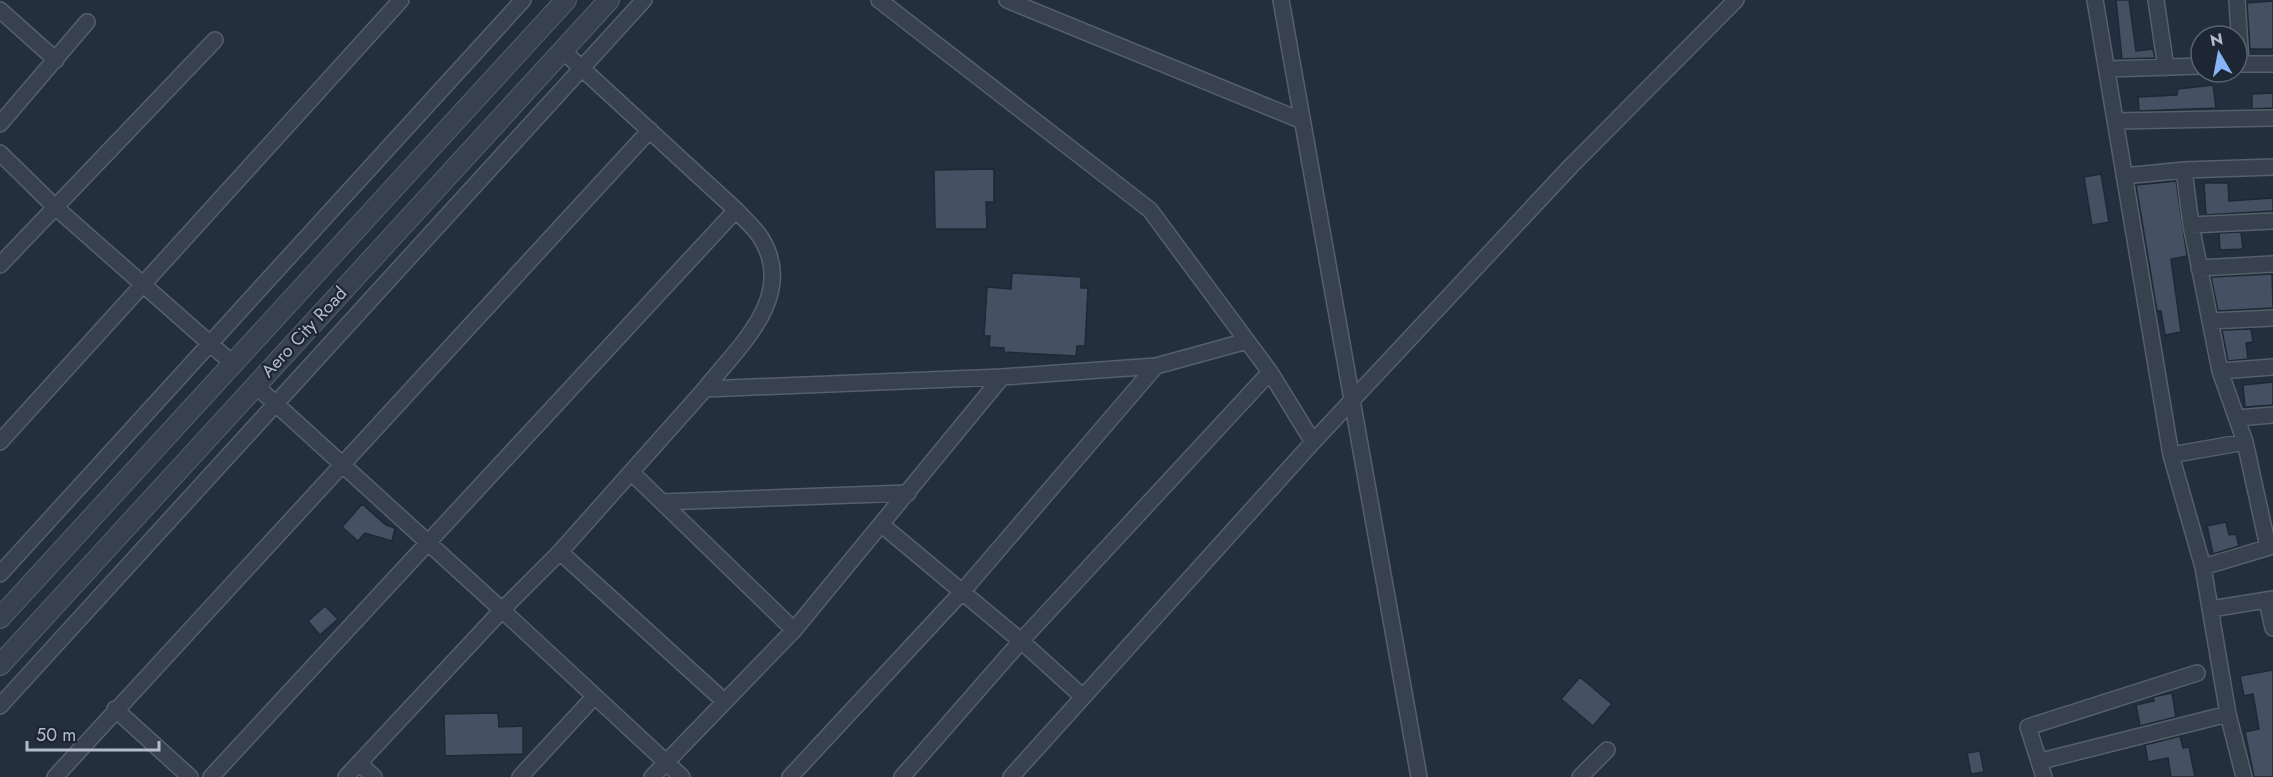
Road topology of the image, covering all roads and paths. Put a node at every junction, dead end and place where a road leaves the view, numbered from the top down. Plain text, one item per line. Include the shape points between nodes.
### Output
1 (401, 0) edge
2 (523, 0) edge
3 (566, 0) edge
4 (609, 0) edge
5 (644, 0) edge
6 (879, 0) edge
7 (1007, 0) edge
8 (1281, 0) edge
9 (1736, 0) edge
10 (2095, 0) edge
11 (2156, 0) edge
12 (2237, 0) edge
13 (0, 10) edge
14 (87, 22) dead end
15 (2238, 24) edge
16 (215, 40) dead end
17 (563, 51) junction
18 (56, 60) junction
19 (2249, 64) edge
20 (2273, 64) edge
21 (2189, 67) edge
22 (581, 68) junction
23 (2166, 68) junction
24 (2108, 69) junction
25 (2273, 118) edge
26 (1300, 120) junction
27 (2116, 122) junction
28 (0, 124) edge
29 (650, 130) junction
30 (0, 153) edge
31 (2273, 167) edge
32 (2184, 170) junction
33 (2124, 176) junction
34 (54, 206) junction
35 (736, 210) junction
36 (2273, 220) edge
37 (2191, 225) junction
38 (2273, 264) edge
39 (0, 265) edge
40 (2199, 267) junction
41 (141, 284) junction
42 (2273, 318) edge
43 (2210, 321) junction
44 (1246, 341) junction
45 (210, 344) junction
46 (232, 363) junction
47 (1156, 366) junction
48 (2273, 367) edge
49 (2220, 371) junction
50 (1270, 372) junction
51 (1002, 377) junction
52 (255, 385) junction
53 (705, 389) junction
54 (276, 402) junction
55 (1351, 402) junction
56 (2273, 415) edge
57 (2236, 418) junction
58 (0, 442) edge
59 (1313, 442) junction
60 (2246, 442) junction
61 (2172, 455) junction
62 (343, 464) junction
63 (632, 473) junction
64 (908, 493) junction
65 (662, 502) junction
66 (882, 525) junction
67 (426, 543) junction
68 (2270, 547) edge
69 (560, 552) junction
70 (2203, 567) junction
71 (0, 574) edge
72 (962, 592) junction
73 (2270, 600) edge
74 (2211, 609) junction
75 (502, 610) junction
76 (0, 618) edge
77 (2273, 628) edge
78 (794, 630) junction
79 (1021, 641) junction
80 (0, 665) edge
81 (2197, 673) dead end
82 (594, 697) junction
83 (1083, 698) junction
84 (724, 701) junction
85 (0, 706) edge
86 (115, 709) junction
87 (2228, 714) junction
88 (1607, 750) dead end
89 (2041, 761) junction
90 (359, 763) junction
91 (664, 763) junction
92 (54, 777) edge
93 (190, 777) edge
94 (211, 777) edge
95 (346, 777) edge
96 (374, 777) edge
97 (520, 777) edge
98 (652, 777) edge
99 (682, 777) edge
100 (790, 777) edge
101 (902, 777) edge
102 (1011, 777) edge
103 (1419, 777) edge
104 (1580, 777) edge
105 (2044, 777) edge
106 (2244, 777) edge

1 - 41 street
2 - 45 street
3 - 46 street, Aero City Road
4 - 17 street, Aero City Road
5 - 22 street
6 - 44 street via 1150,210
7 - 26 street
8 - 26 street
9 - 55 street via 1571,166
10 - 24 street
11 - 23 street
12 - 15 street
13 - 18 street
14 - 18 street
16 - 34 street
17 - 22 street
17 - 52 street, Aero City Road
18 - 28 street
19 - 20 street
21 - 23 street
22 - 29 street
22 - 54 street
23 - 24 street
24 - 27 street
25 - 27 street
26 - 55 street
27 - 33 street
29 - 35 street
29 - 62 street
30 - 34 street
31 - 32 street
32 - 33 street
32 - 37 street
33 - 61 street
34 - 39 street
34 - 41 street
35 - 53 street via 760,237 772,263 773,288 762,317
35 - 67 street
36 - 37 street
37 - 40 street
38 - 40 street
40 - 43 street
41 - 45 street
41 - 58 street
42 - 43 street
43 - 49 street
44 - 47 street
44 - 50 street
45 - 46 street
45 - 71 street
46 - 76 street, Aero City Road
47 - 51 street
47 - 72 street
48 - 49 street
49 - 57 street
50 - 59 street
50 - 79 street
51 - 53 street
51 - 64 street
52 - 54 street
52 - 80 street, Aero City Road
53 - 63 street
54 - 62 street
54 - 85 street
55 - 59 street
55 - 103 street
56 - 57 street
57 - 60 street
59 - 83 street
60 - 61 street
60 - 68 street
61 - 70 street
62 - 67 street
62 - 86 street
63 - 65 street
63 - 69 street
64 - 65 street
64 - 66 street
65 - 78 street
66 - 72 street
66 - 78 street
67 - 75 street
67 - 94 street
68 - 70 street
69 - 75 street
69 - 84 street
70 - 74 street
72 - 79 street
72 - 100 street
73 - 74 street
73 - 77 street
74 - 87 street
75 - 82 street
75 - 90 street
78 - 84 street
79 - 83 street
79 - 101 street
81 - 89 street via 2028,727
82 - 91 street
82 - 97 street
83 - 102 street
84 - 91 street
86 - 92 street
86 - 93 street
87 - 89 street
87 - 106 street
88 - 104 street
89 - 105 street
90 - 95 street
90 - 96 street
91 - 98 street
91 - 99 street

